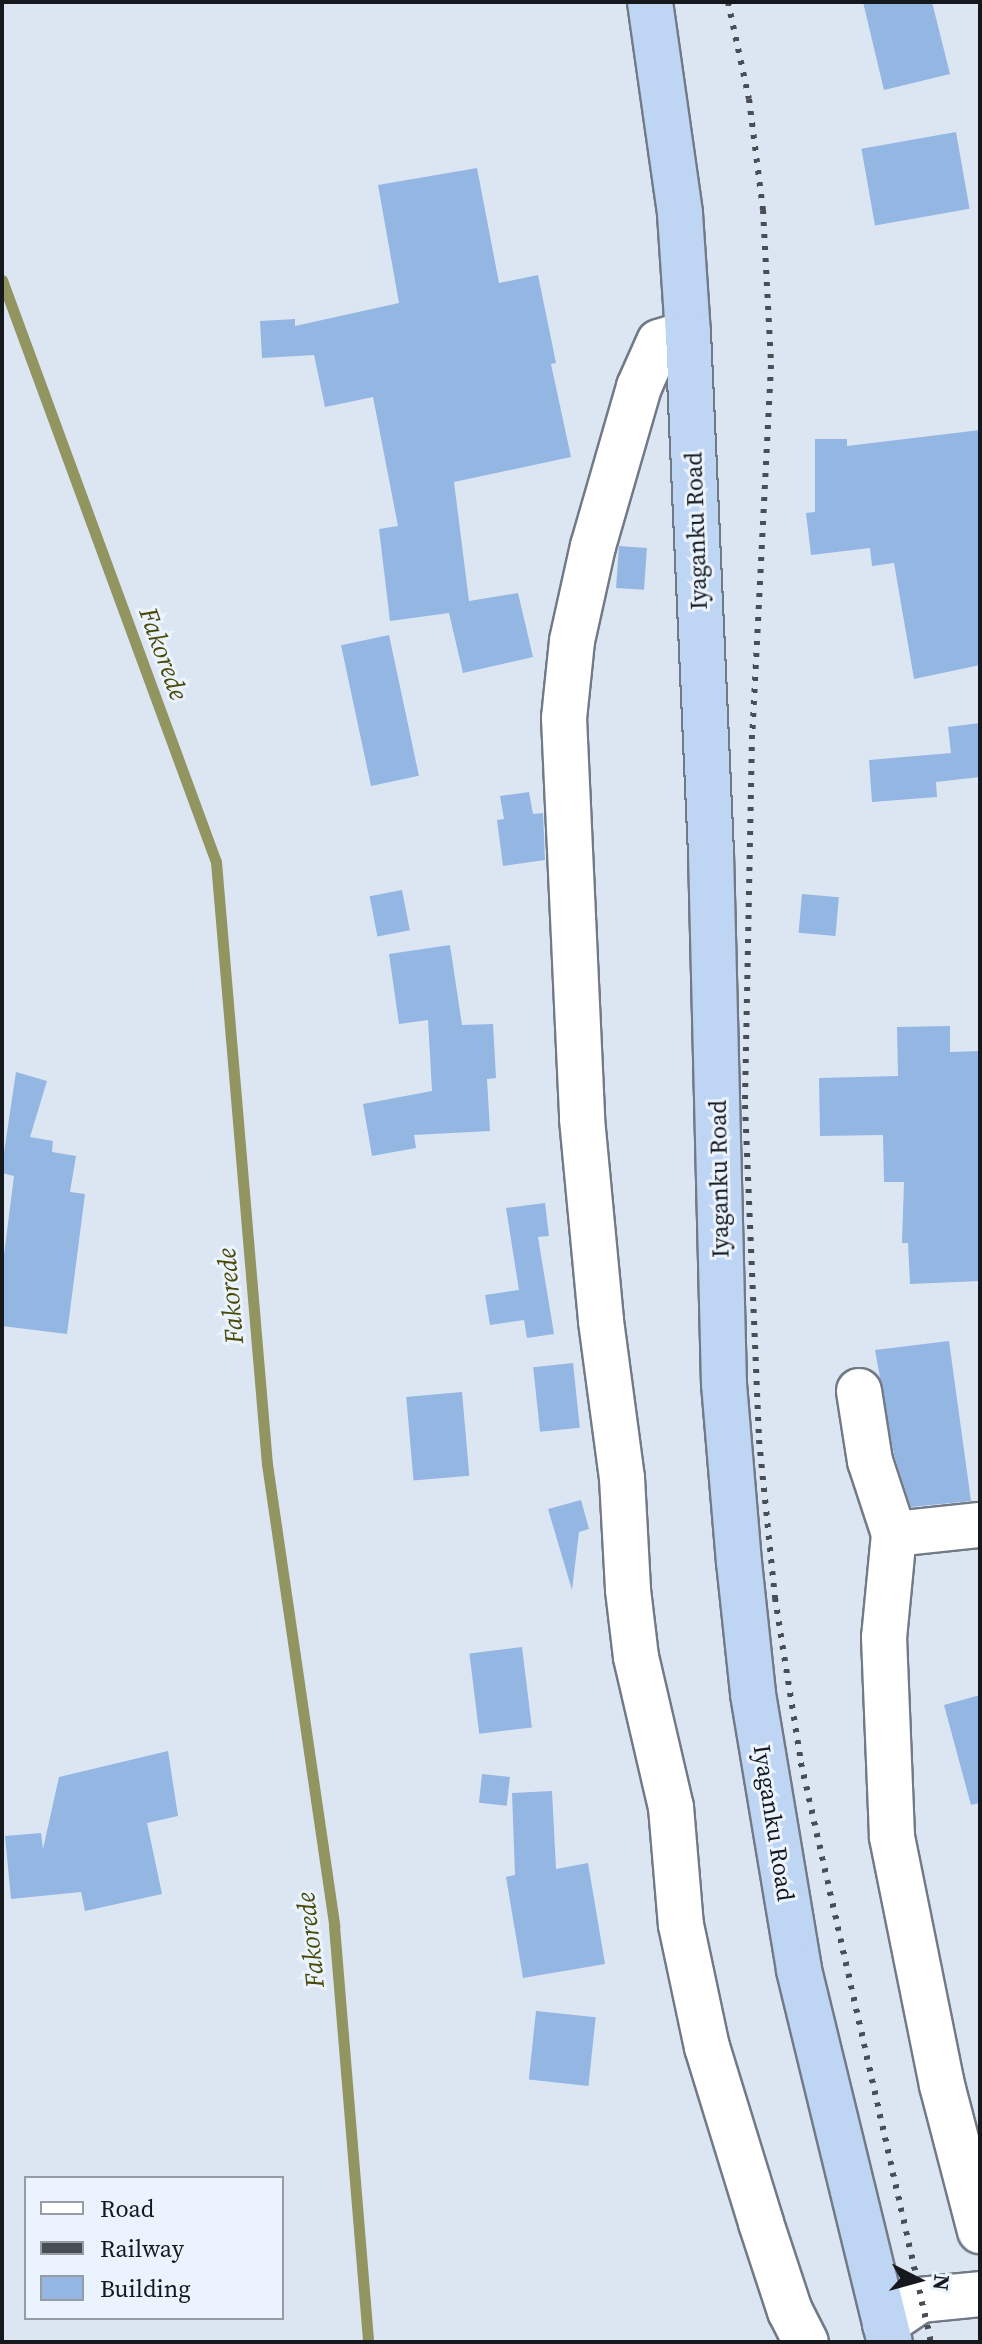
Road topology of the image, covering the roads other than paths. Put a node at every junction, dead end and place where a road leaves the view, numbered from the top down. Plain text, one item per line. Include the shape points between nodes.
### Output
1 (650, 2) edge
2 (688, 333) junction
3 (859, 1391) dead end
4 (980, 1525) edge
5 (894, 1534) junction
6 (980, 2231) edge
7 (980, 2294) edge
8 (888, 2333) edge
9 (806, 2342) edge

1 - 2 highway, Iyaganku Road via 680,214
2 - 8 highway, Iyaganku Road via 711,853 724,1384 740,1576 753,1694 799,1970
2 - 9 street via 659,342 639,387 572,641 564,718 582,1119 622,1478 629,1603 636,1657 671,1807 681,1925 707,2047 775,2267
3 - 5 street via 870,1461
4 - 5 street
5 - 6 street via 884,1637 892,1837 942,2085
7 - 8 street via 920,2300

